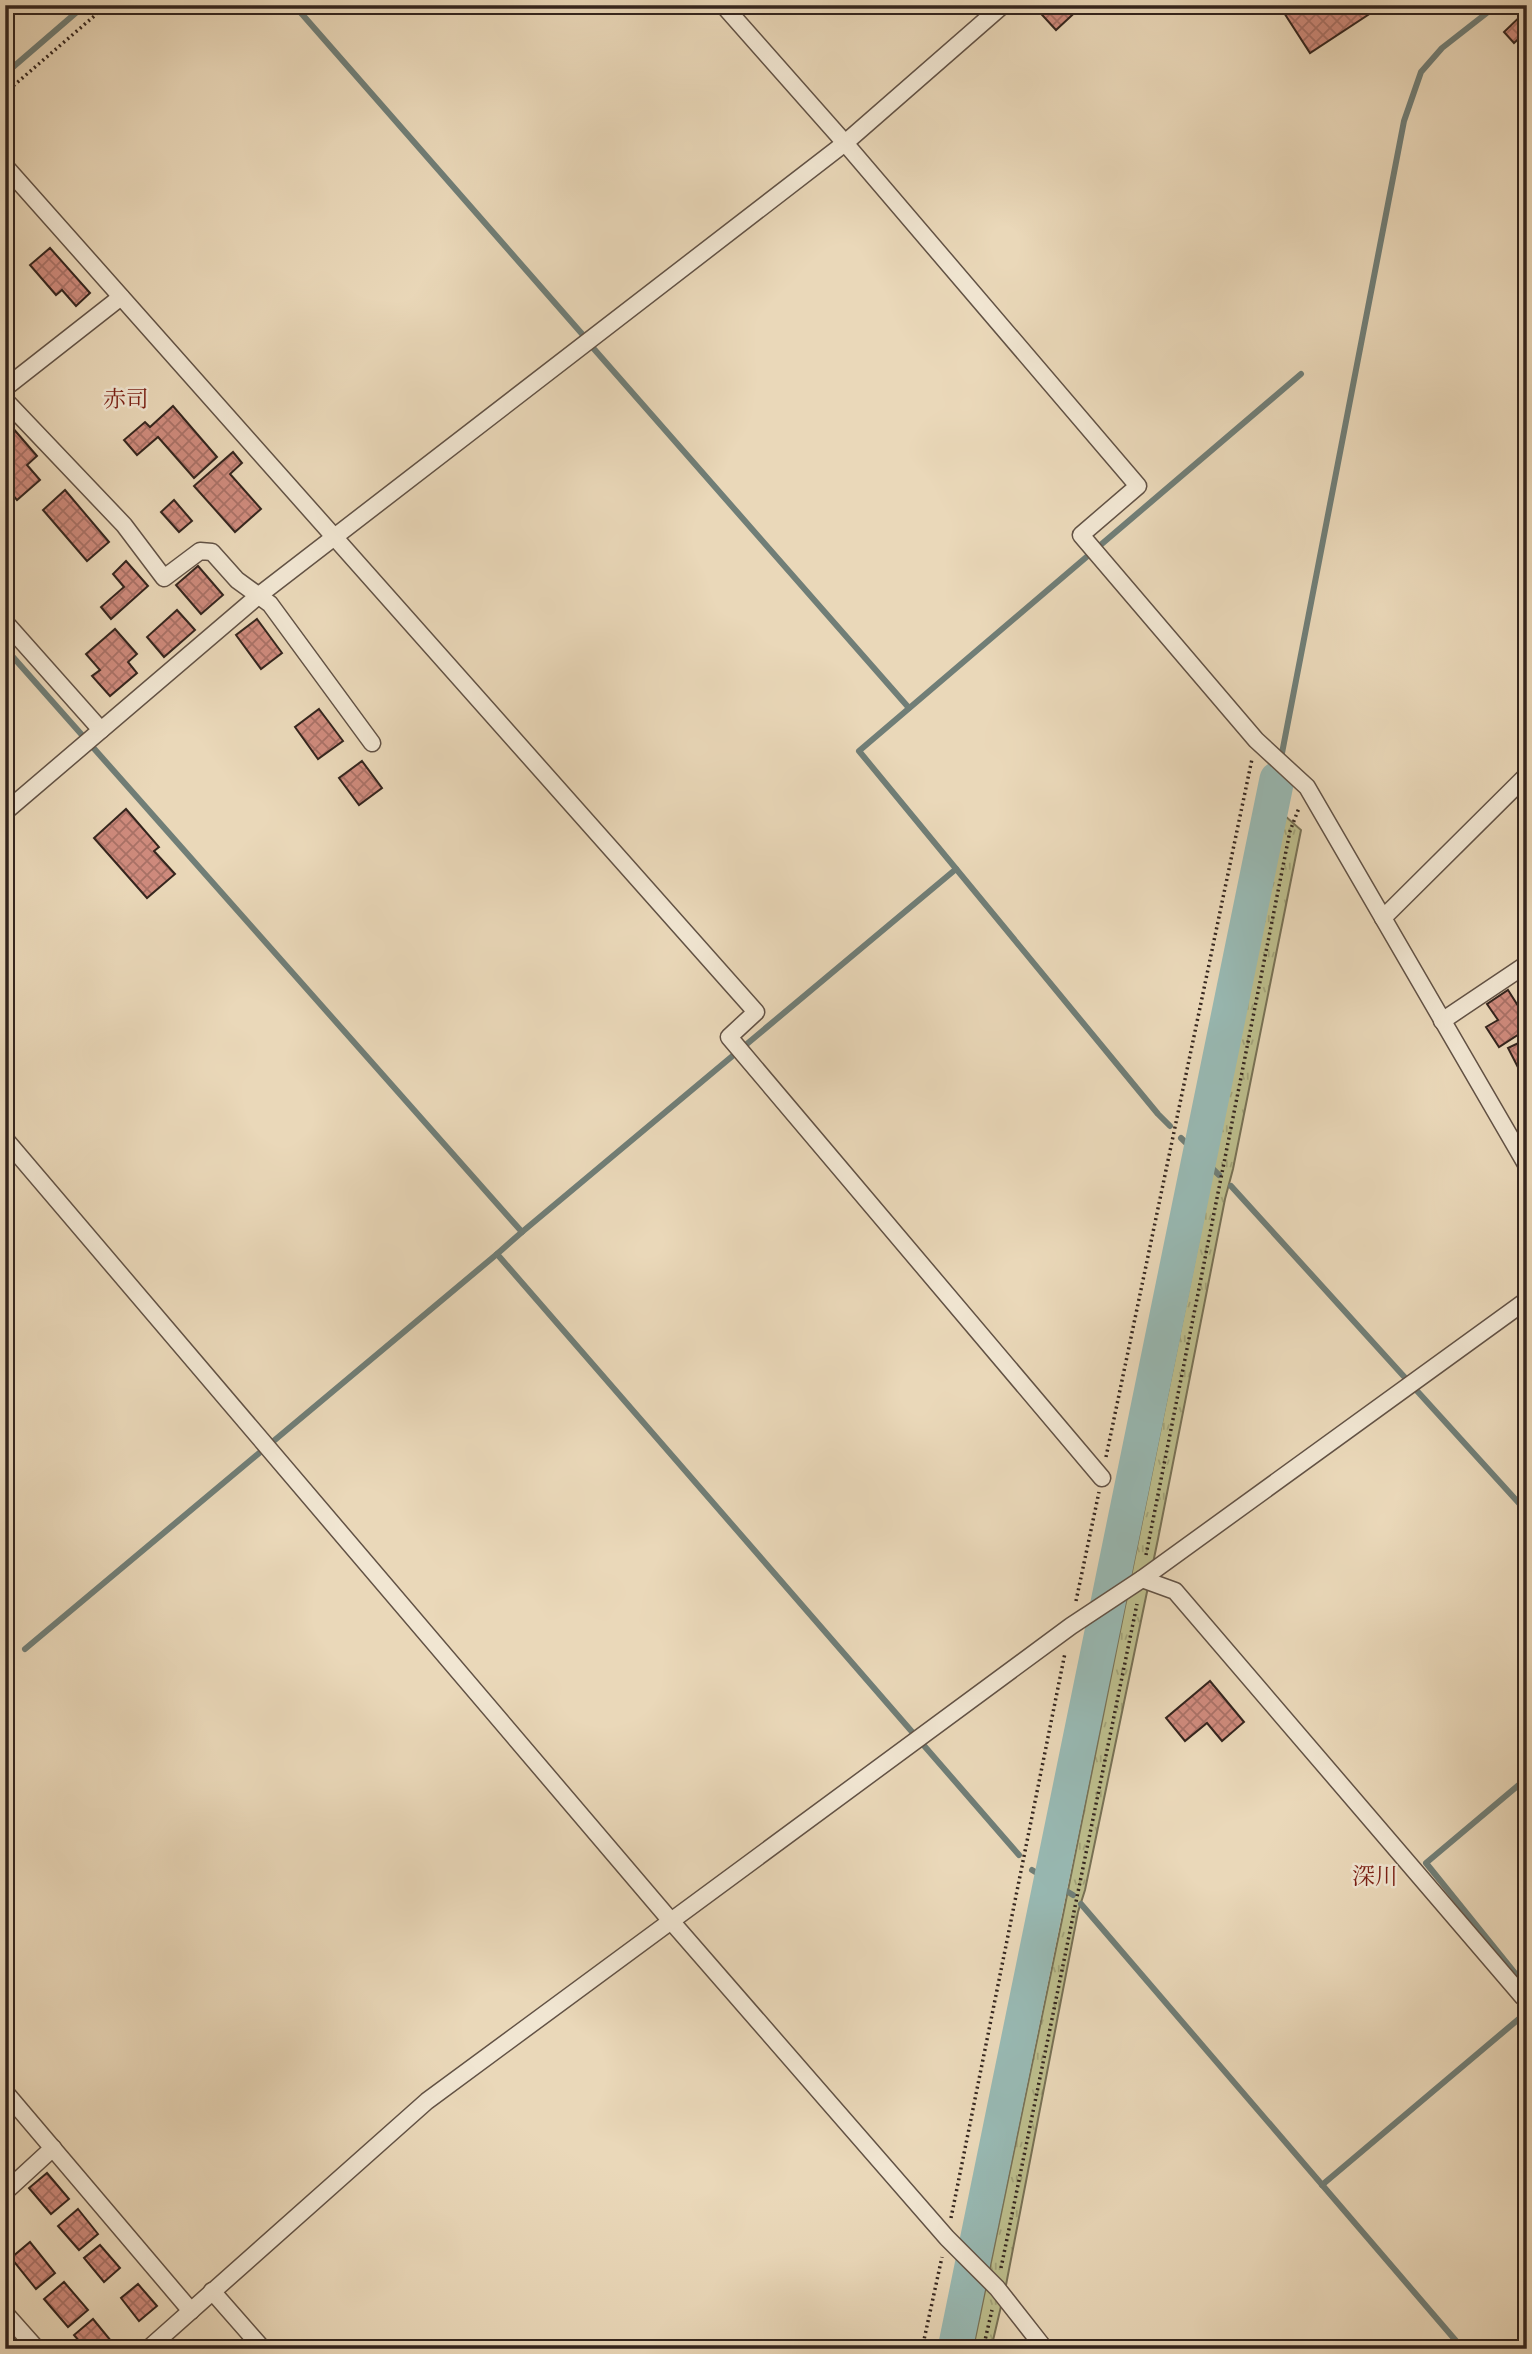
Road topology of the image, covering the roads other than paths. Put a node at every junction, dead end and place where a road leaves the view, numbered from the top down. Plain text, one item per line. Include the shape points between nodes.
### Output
1 (723, 5) edge
2 (1003, 5) edge
3 (845, 144) junction
4 (5, 166) edge
5 (121, 297) junction
6 (5, 388) edge
7 (5, 400) edge
8 (334, 537) junction
9 (258, 596) junction
10 (5, 622) edge
11 (98, 733) junction
12 (372, 743) dead end
13 (1527, 775) edge
14 (5, 812) edge
15 (1383, 918) junction
16 (1527, 964) edge
17 (1442, 1021) junction
18 (5, 1139) edge
19 (1527, 1166) edge
20 (1527, 1300) edge
21 (1102, 1478) road end
22 (1142, 1578) junction
23 (671, 1921) junction
24 (1523, 1997) dead end
25 (5, 2092) edge
26 (53, 2148) junction
27 (5, 2192) edge
28 (212, 2291) junction
29 (191, 2311) junction
30 (5, 2313) edge
31 (37, 2349) edge
32 (148, 2349) edge
33 (263, 2349) edge
34 (1045, 2349) edge

1 - 3 street
2 - 3 street
3 - 8 street
3 - 15 street via 1138,486 1082,535 1256,740 1307,787
4 - 5 street
5 - 6 street
5 - 8 street
7 - 9 street via 124,524 164,578 200,551 212,552
8 - 9 street
8 - 21 street via 756,1012 729,1037
9 - 11 street
9 - 12 street via 270,604
10 - 11 street
11 - 14 street
13 - 15 street
15 - 17 street
16 - 17 street
17 - 19 street
18 - 23 street
20 - 22 street
22 - 23 street
22 - 24 street via 1175,1591
23 - 28 street via 427,2101
23 - 34 street via 947,2238 997,2288
25 - 26 street
26 - 27 street
26 - 29 street
28 - 29 street
28 - 33 street
29 - 32 street
30 - 31 street

